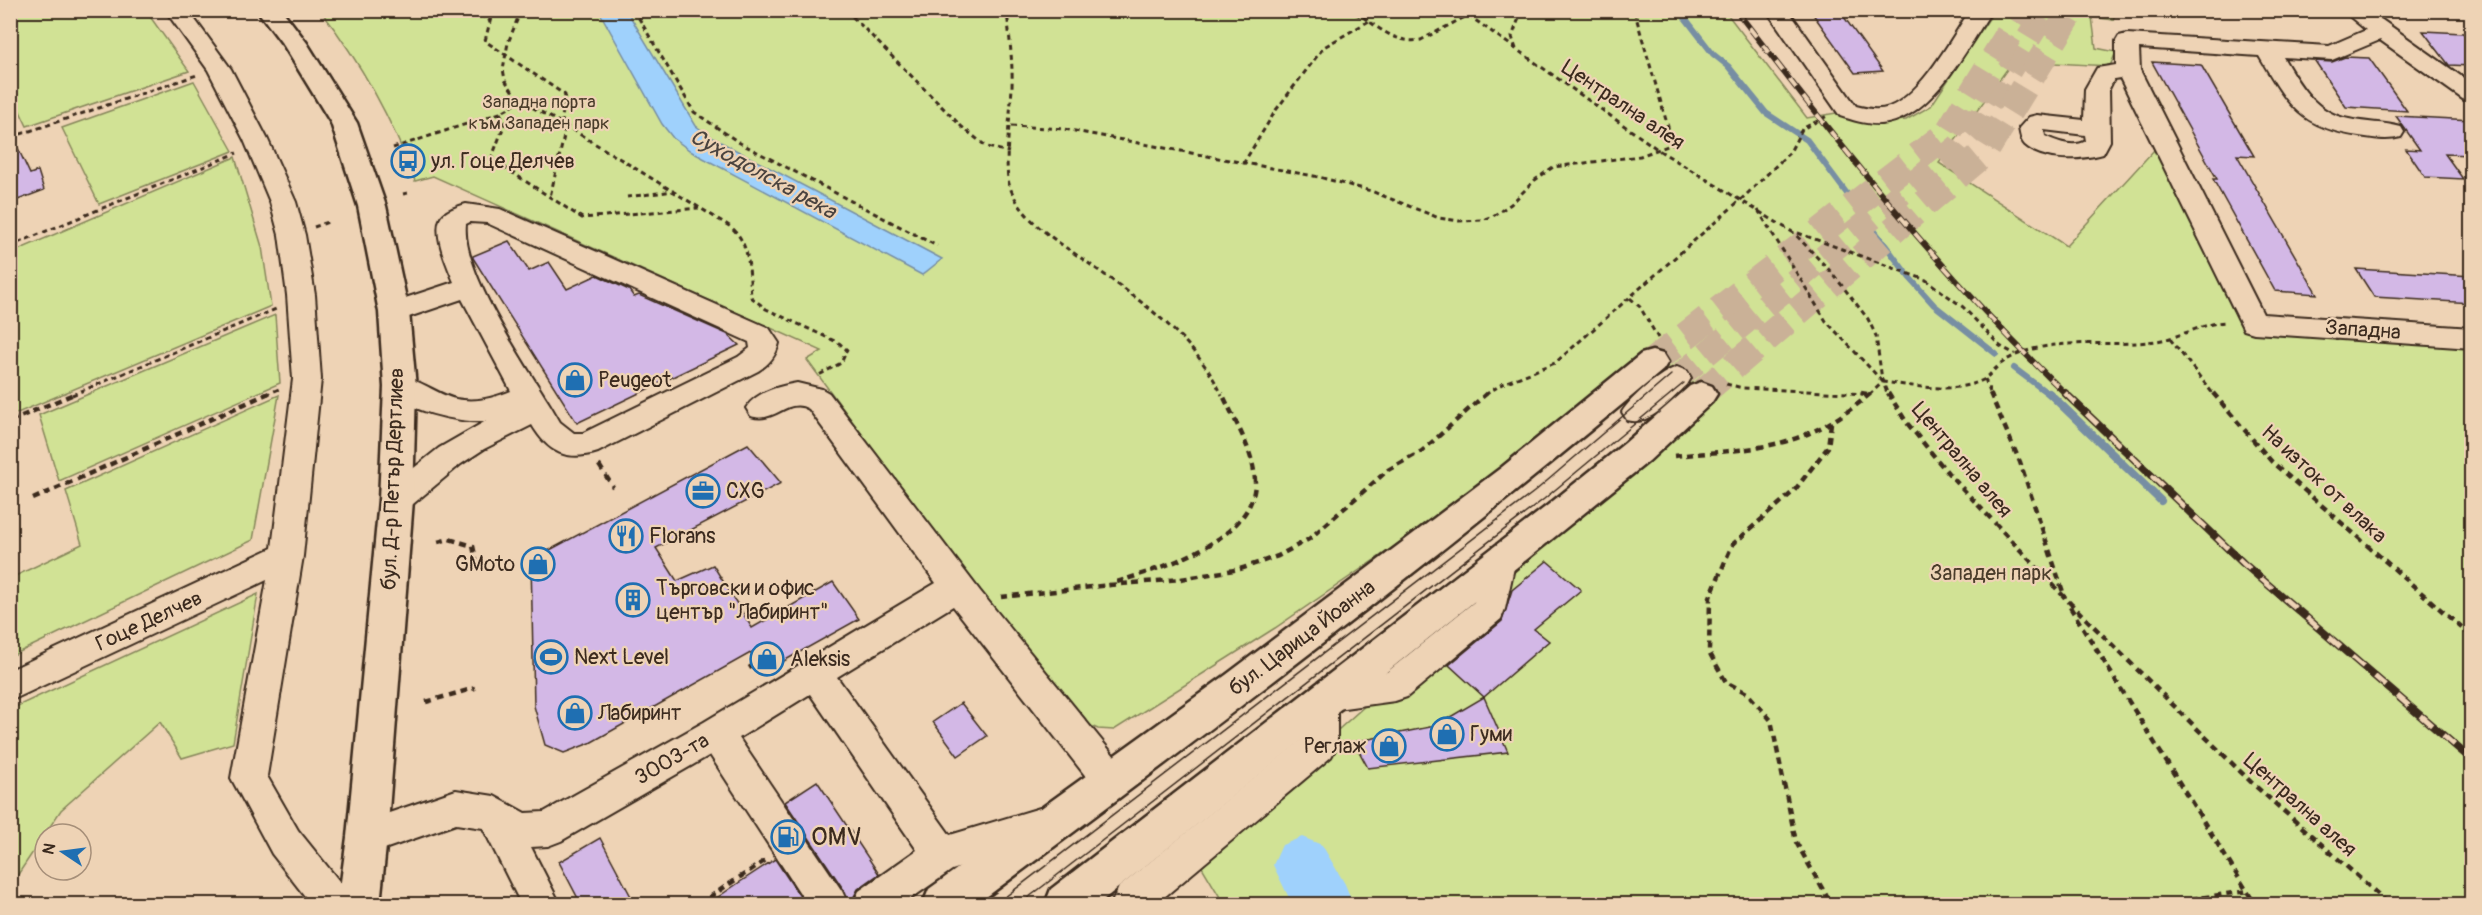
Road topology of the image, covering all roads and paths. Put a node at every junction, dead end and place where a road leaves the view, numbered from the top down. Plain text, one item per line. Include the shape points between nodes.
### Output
1 (176, 10) edge
2 (269, 10) edge
3 (473, 10) edge
4 (493, 10) edge
5 (521, 10) edge
6 (634, 10) edge
7 (846, 10) edge
8 (1007, 10) edge
9 (1347, 10) edge
10 (1358, 10) edge
11 (1461, 10) edge
12 (1478, 10) edge
13 (1522, 10) edge
14 (1634, 10) edge
15 (1777, 10) edge
16 (1982, 10) edge
17 (2353, 10) edge
18 (1468, 16) junction
19 (1362, 17) junction
20 (490, 21) junction
21 (1369, 21) junction
22 (2380, 32) junction
23 (1516, 49) junction
24 (2267, 50) junction
25 (505, 54) junction
26 (2128, 70) junction
27 (198, 75) dead end
28 (2472, 95) edge
29 (517, 99) junction
30 (1848, 111) junction
31 (500, 113) junction
32 (563, 124) junction
33 (1011, 126) junction
34 (2096, 129) dead end
35 (2392, 132) dead end
36 (12, 137) edge
37 (393, 148) dead end
38 (1660, 150) junction
39 (238, 152) dead end
40 (1009, 152) junction
41 (1243, 164) junction
42 (674, 191) junction
43 (408, 192) dead end
44 (402, 194) dead end
45 (550, 197) junction
46 (627, 197) dead end
47 (1741, 200) junction
48 (701, 208) junction
49 (1757, 209) junction
50 (1792, 231) junction
51 (10, 246) edge
52 (937, 246) dead end
53 (468, 287) junction
54 (1630, 298) junction
55 (280, 308) dead end
56 (394, 312) junction
57 (2254, 323) junction
58 (2472, 338) edge
59 (2170, 339) junction
60 (2016, 354) junction
61 (1682, 371) junction
62 (1985, 379) junction
63 (1883, 382) junction
64 (283, 387) dead end
65 (400, 387) junction
66 (804, 393) junction
67 (1868, 394) junction
68 (532, 402) junction
69 (761, 408) dead end
70 (1637, 412) dead end
71 (10, 421) edge
72 (1831, 423) junction
73 (1637, 452) junction
74 (599, 465) dead end
75 (613, 487) dead end
76 (33, 499) dead end
77 (396, 500) junction
78 (438, 542) dead end
79 (287, 556) junction
80 (476, 560) dead end
81 (1109, 585) junction
82 (963, 594) junction
83 (2066, 600) junction
84 (2472, 637) edge
85 (760, 661) dead end
86 (749, 668) dead end
87 (815, 674) junction
88 (10, 686) edge
89 (475, 688) dead end
90 (1326, 700) junction
91 (426, 702) dead end
92 (716, 733) junction
93 (1111, 780) junction
94 (494, 813) junction
95 (1060, 819) junction
96 (1172, 822) junction
97 (367, 837) junction
98 (785, 838) junction
99 (942, 855) junction
100 (2248, 891) junction
101 (1130, 902) edge
102 (334, 904) edge
103 (359, 904) edge
104 (541, 904) edge
105 (699, 904) edge
106 (829, 904) edge
107 (872, 904) edge
108 (944, 904) edge
109 (1066, 904) edge
110 (1831, 904) edge
111 (2155, 904) edge
112 (2255, 904) edge
113 (2389, 904) edge

1 - 79 street via 219,69 283,202 292,235 307,379
2 - 56 main road, бул. Д-р Петър Дертлиев via 344,123 370,200
3 - 20 path
4 - 20 path
5 - 25 path
6 - 52 path via 694,112 740,142
7 - 40 path via 962,127 987,147
8 - 33 path
9 - 19 path
10 - 19 path
11 - 18 path, Централна алея
12 - 18 path
13 - 23 path via 1512,37
14 - 38 path via 1673,140 1673,144
15 - 30 street
16 - 30 street via 1921,98 1910,107 1881,116
17 - 22 street
18 - 21 path via 1412,43
18 - 23 path, Централна алея
19 - 21 path
20 - 25 path via 484,41
21 - 41 path via 1324,47 1276,110
22 - 24 street via 2332,53
22 - 28 street
23 - 38 path, Централна алея
24 - 26 street via 2127,41
24 - 35 street via 2296,99 2309,112 2352,129
25 - 29 path via 504,78
25 - 32 path via 564,93
26 - 34 street via 2105,73 2097,89
26 - 57 street
27 - 36 path
29 - 31 path
29 - 32 path
30 - 47 path via 1819,119 1802,129 1790,152
31 - 37 path
31 - 45 path via 505,123 493,160
32 - 42 path
32 - 45 path via 564,136
33 - 40 path
33 - 41 path via 1049,129
38 - 41 path via 1617,160 1553,167 1540,173 1497,215 1462,222 1440,220 1342,183
38 - 47 path, Централна алея
39 - 51 path
40 - 81 path via 1009,186 1030,219 1153,313 1209,370 1244,442 1256,477 1252,502 1231,530 1191,552
42 - 46 path
42 - 48 path
43 - 44 path
45 - 48 path via 582,218
47 - 49 path, Централна алея
47 - 54 path
48 - 66 path via 730,227 744,242 748,290 757,303 847,350 841,363 814,378
49 - 50 path, Централна алея
49 - 63 path via 1826,321
50 - 60 path via 1926,280 1963,307 2000,346
50 - 63 path, Централна алея via 1869,320 1879,347
53 - 56 street
53 - 68 street
53 - 68 street via 449,226 461,215 481,213 759,335 765,342 759,357 748,364 587,444 568,445 560,439
54 - 61 path via 1644,312
54 - 81 path via 1554,363 1483,396 1422,451 1388,470 1296,547 1226,572
55 - 71 path
56 - 65 main road, бул. Д-р Петър Дертлиев
57 - 58 street, Западна
57 - 59 path via 2217,321
59 - 60 path via 2136,344 2050,346
59 - 84 path, На изток от влака via 2271,460
60 - 62 path
61 - 67 path via 1743,388
61 - 70 street
61 - 73 main road
61 - 93 main road, бул. Царица Йоанна via 1514,476
62 - 63 path via 1964,385
62 - 83 path via 2020,462
63 - 67 path
63 - 83 path, Централна алея via 1924,444
64 - 76 path
65 - 68 street via 466,413
65 - 77 main road, бул. Д-р Петър Дертлиев
66 - 69 street via 785,396
66 - 82 street via 819,401
67 - 72 path
68 - 77 street via 450,456
72 - 73 path via 1791,441 1740,450 1672,456
72 - 110 path via 1828,447 1794,491 1732,545 1710,597 1709,652 1726,682 1747,693 1771,720 1796,842
73 - 90 main road
74 - 75 path
77 - 97 main road, бул. Д-р Петър Дертлиев
78 - 80 path via 450,538 473,546
79 - 88 street, Гоце Делчев
79 - 102 street via 249,778 285,842
81 - 82 path
82 - 87 street, 3003-та
82 - 93 street
83 - 100 path
83 - 113 path, Централна алея via 2197,732
85 - 86 path
87 - 92 street, 3003-та
87 - 99 street
89 - 91 path
90 - 96 main road
90 - 101 street via 1319,746
92 - 94 street, 3003-та via 548,829 525,830
92 - 98 street
93 - 95 main road, бул. Царица Йоанна
94 - 97 street, 3003-та via 456,807
94 - 104 street
95 - 99 street
95 - 108 main road, бул. Царица Йоанна
96 - 101 street
96 - 109 main road
97 - 103 main road, бул. Д-р Петър Дертлиев
98 - 105 path
98 - 106 street
99 - 107 street
100 - 111 path
100 - 112 path

